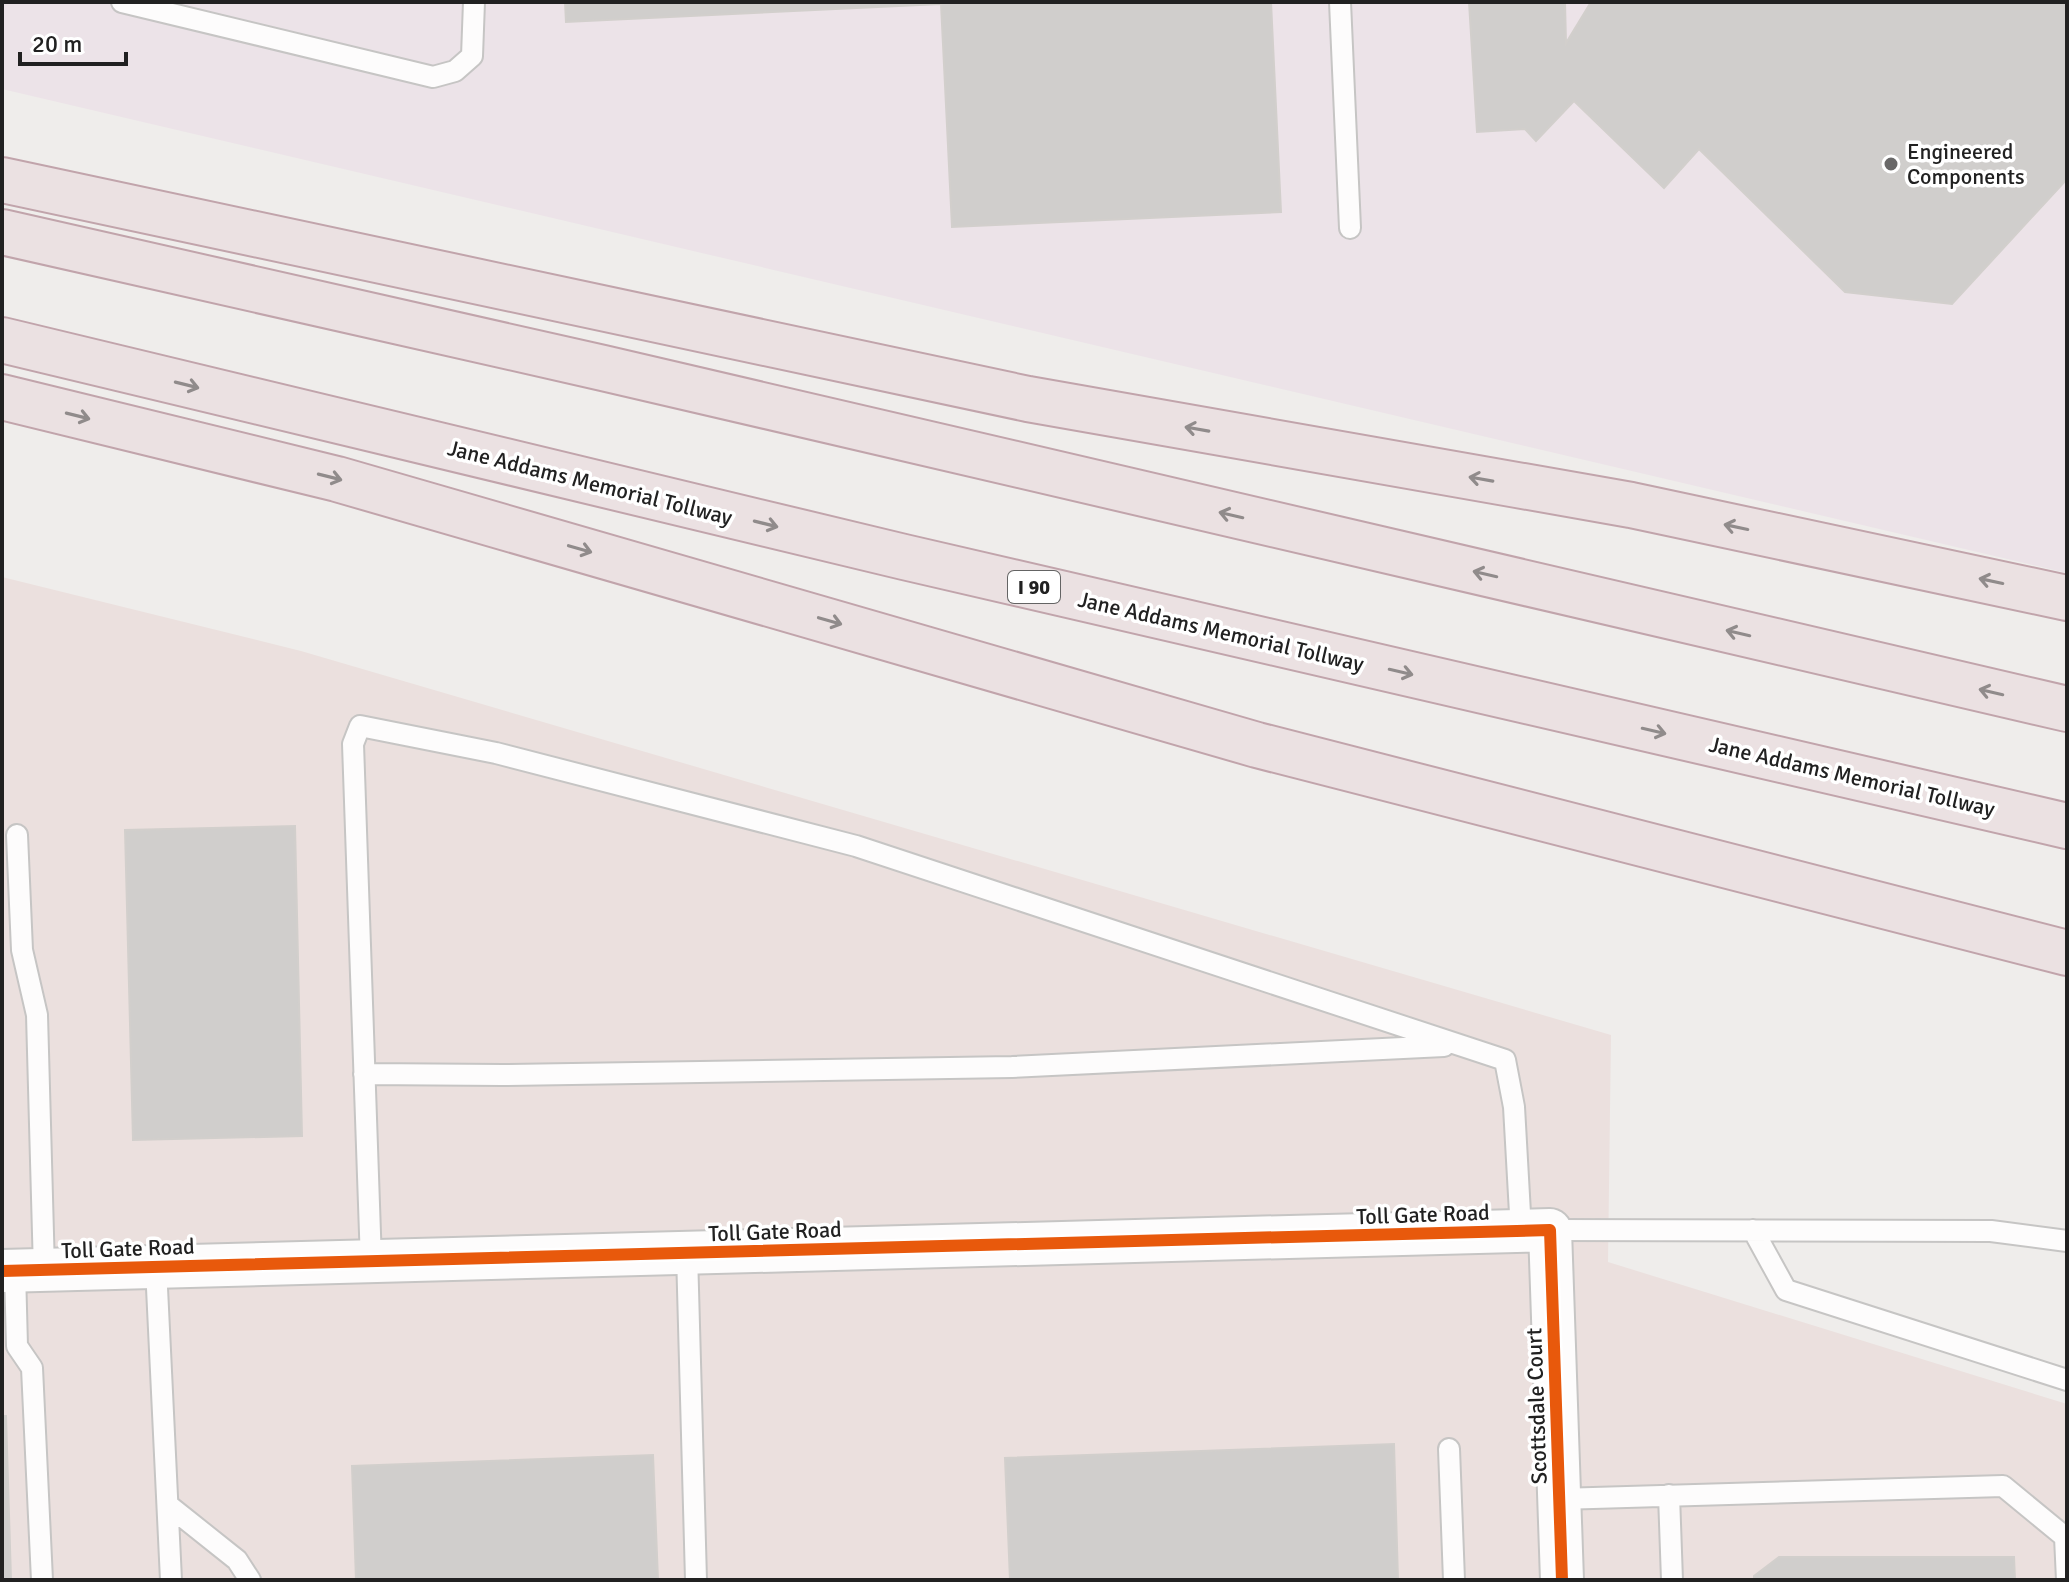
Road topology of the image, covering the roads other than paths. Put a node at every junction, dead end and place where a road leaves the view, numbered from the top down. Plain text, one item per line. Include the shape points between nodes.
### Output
1 (474, 2) edge
2 (1340, 2) edge
3 (132, 4) edge
4 (2, 180) edge
5 (1350, 228) dead end
6 (2, 232) edge
7 (2, 340) edge
8 (2, 397) edge
9 (2067, 598) edge
10 (2067, 709) edge
11 (2067, 826) edge
12 (17, 835) dead end
13 (2067, 953) edge
14 (1459, 1046) junction
15 (364, 1074) junction
16 (1753, 1230) junction
17 (1536, 1231) junction
18 (2067, 1241) edge
19 (687, 1253) junction
20 (371, 1262) junction
21 (156, 1267) junction
22 (20, 1271) edge
23 (2067, 1380) edge
24 (1449, 1449) dead end
25 (1669, 1495) junction
26 (1559, 1499) junction
27 (168, 1505) junction
28 (42, 1580) edge
29 (171, 1580) edge
30 (250, 1580) edge
31 (696, 1580) edge
32 (1454, 1580) edge
33 (1562, 1580) edge
34 (1672, 1580) edge
35 (2067, 1580) edge

1 - 3 lane via 472,56 455,71 433,77
2 - 5 lane
9 -> 4 highway via 1631,505 1028,399
10 -> 6 highway
7 -> 11 highway, Jane Addams Memorial Tollway / I 90 via 904,557
8 -> 13 highway via 337,479 1257,745
12 - 22 lane via 22,950 37,1015
14 - 15 lane via 1012,1067
14 - 15 lane via 856,846 496,753 360,726 353,744
14 - 17 lane via 1505,1060
15 - 20 lane
16 - 17 lane, Toll Gate Road
16 - 18 lane, Toll Gate Road via 1991,1231
16 - 23 lane via 1786,1290
17 - 19 street, Toll Gate Road
17 - 26 street, Scottsdale Court
19 - 20 street, Toll Gate Road
19 - 31 lane
20 - 21 street, Toll Gate Road
21 - 22 street, Toll Gate Road
21 - 27 lane
22 - 28 lane via 17,1346 32,1368
24 - 32 lane
25 - 26 lane
25 - 34 lane
25 - 35 lane via 2003,1486 2065,1537
26 - 33 street, Scottsdale Court
27 - 29 lane
27 - 30 lane via 237,1560

